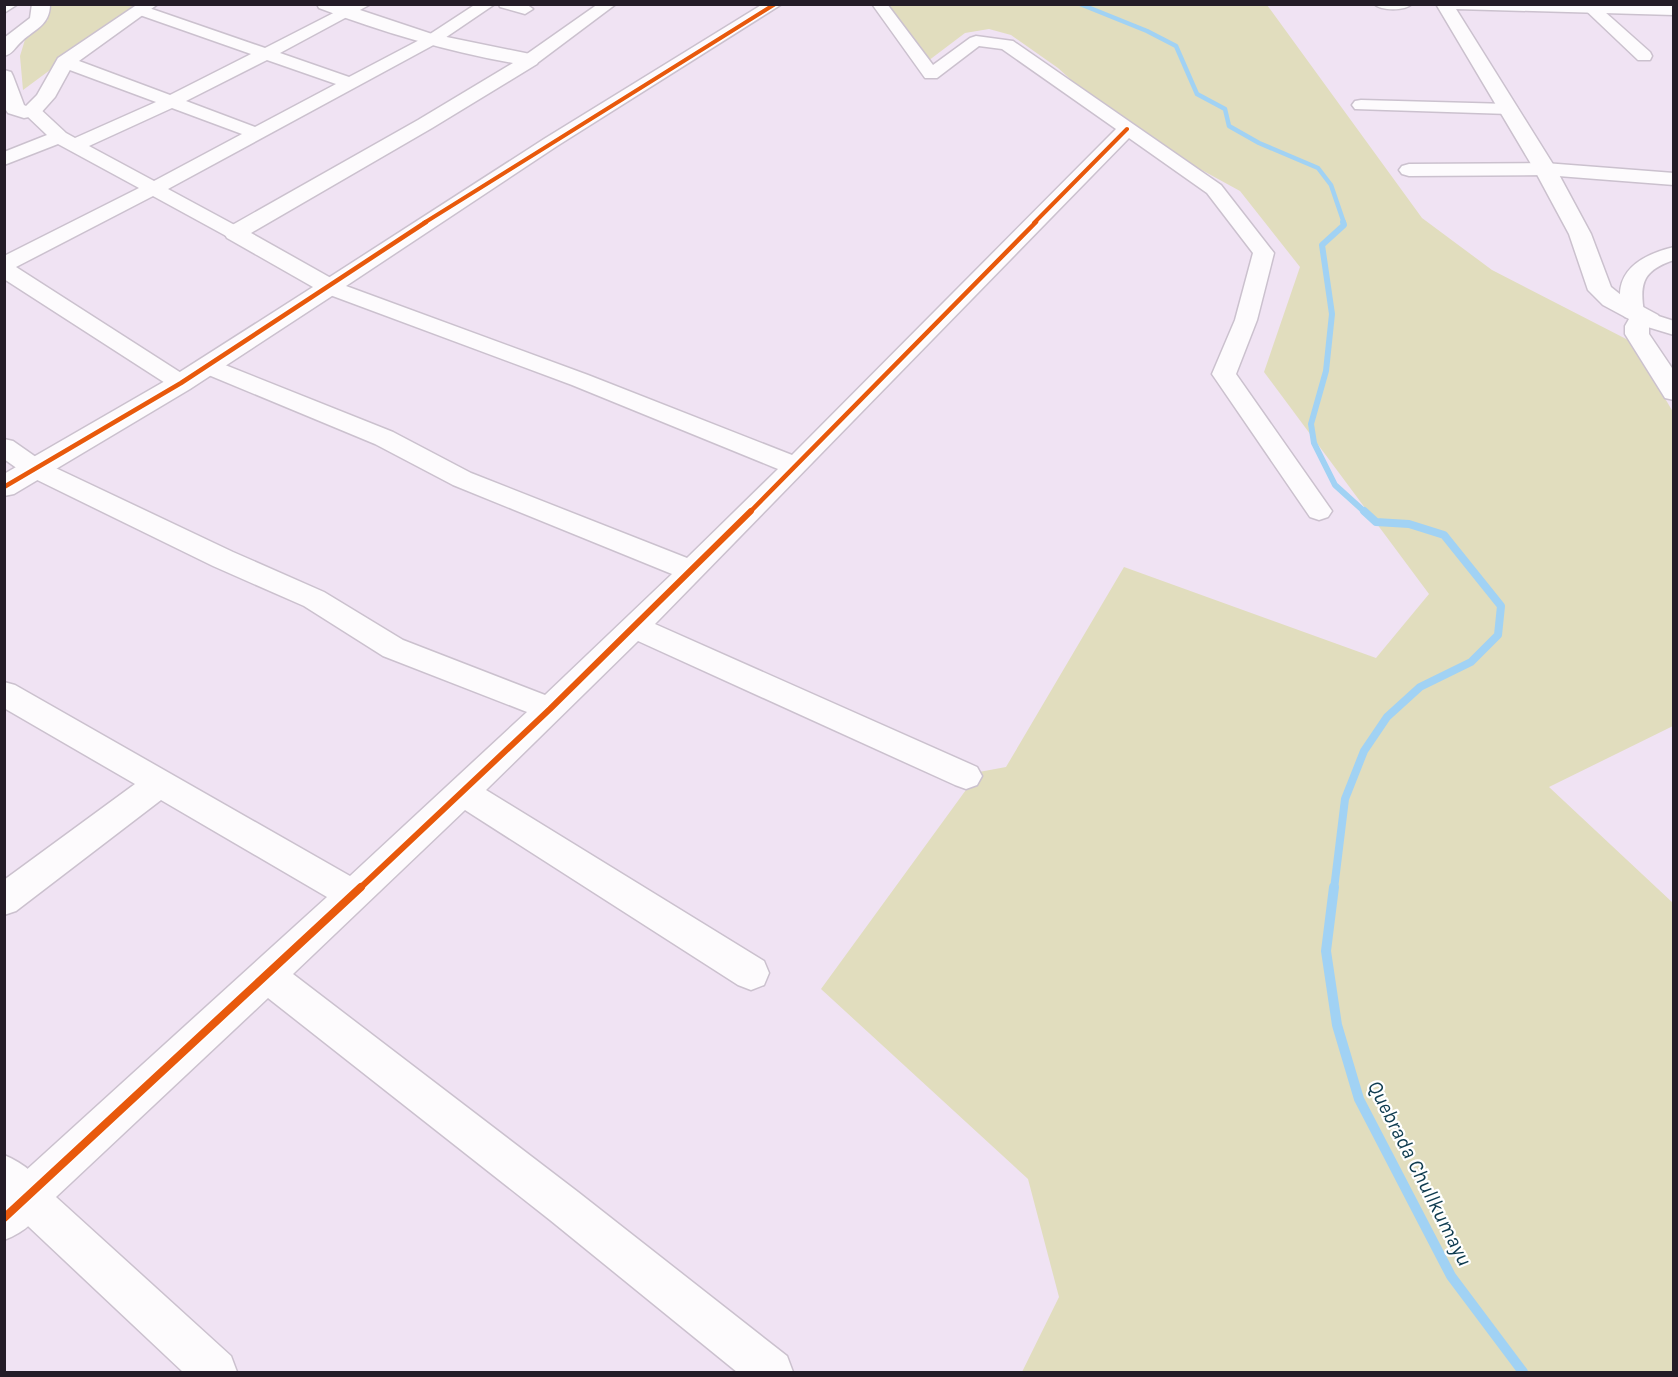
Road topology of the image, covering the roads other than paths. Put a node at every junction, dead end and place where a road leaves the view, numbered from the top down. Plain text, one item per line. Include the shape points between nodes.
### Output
1 (10, 4) edge
2 (41, 4) edge
3 (325, 4) edge
4 (488, 4) edge
5 (506, 4) edge
6 (609, 4) edge
7 (775, 4) edge
8 (879, 4) edge
9 (1381, 4) edge
10 (1405, 4) edge
11 (1444, 4) edge
12 (1454, 4) edge
13 (1589, 7) edge
14 (4, 8) edge
15 (147, 8) edge
16 (356, 9) edge
17 (525, 9) dead end
18 (1674, 10) edge
19 (433, 39) junction
20 (4, 51) edge
21 (268, 55) junction
22 (1644, 56) dead end
23 (530, 60) junction
24 (65, 62) junction
25 (4, 76) edge
26 (350, 83) junction
27 (8, 101) edge
28 (172, 102) junction
29 (1361, 105) dead end
30 (1509, 109) junction
31 (32, 111) junction
32 (1127, 129) junction
33 (258, 134) junction
34 (67, 141) junction
35 (4, 159) edge
36 (1545, 169) junction
37 (1409, 170) dead end
38 (1674, 179) edge
39 (153, 189) junction
40 (236, 233) junction
41 (1674, 253) edge
42 (4, 267) edge
43 (330, 287) junction
44 (1641, 316) junction
45 (1674, 328) edge
46 (207, 366) junction
47 (181, 383) junction
48 (1674, 392) edge
49 (4, 447) edge
50 (795, 466) junction
51 (34, 468) junction
52 (4, 487) edge
53 (1319, 511) dead end
54 (692, 571) junction
55 (634, 627) junction
56 (4, 693) edge
57 (550, 709) junction
58 (966, 776) dead end
59 (160, 783) junction
60 (462, 792) junction
61 (353, 895) junction
62 (4, 900) edge
63 (752, 973) dead end
64 (267, 975) junction
65 (12, 1197) edge
66 (215, 1372) edge
67 (771, 1372) edge

1 - 14 street
2 - 20 street via 42,13 36,24 14,38
3 - 16 street
4 - 19 street
5 - 17 street
6 - 23 street
7 - 43 street via 438,214
8 - 32 street via 931,74 976,41 1007,45
9 - 10 street
11 - 30 street
12 - 13 street
13 - 18 street
13 - 22 street
15 - 21 street
15 - 24 street
16 - 19 street via 389,28
16 - 21 street
19 - 23 street via 474,51
19 - 26 street
21 - 26 street
21 - 28 street
23 - 40 street
24 - 28 street
24 - 31 street via 42,106
25 - 27 street
26 - 33 street
27 - 31 street via 20,113
28 - 33 street
28 - 34 street
29 - 30 street
30 - 36 street
31 - 34 street
32 - 50 street
32 - 53 street via 1214,189 1264,253 1246,320 1224,374
33 - 39 street
34 - 35 street
34 - 39 street
36 - 37 street
36 - 38 street
36 - 44 street via 1580,234 1600,290
39 - 40 street
39 - 42 street
40 - 43 street
41 - 44 street via 1654,258 1631,283 1630,298
42 - 47 street
43 - 46 street
43 - 50 street via 580,380
44 - 45 street
44 - 48 street via 1637,334
46 - 47 street
46 - 54 street via 384,438 462,479
47 - 51 street
49 - 51 street
50 - 54 street
51 - 52 street
51 - 57 street via 314,598 393,648
54 - 55 street
55 - 57 street
55 - 58 street
56 - 59 street
57 - 60 street
59 - 61 street
59 - 62 street
60 - 61 street
60 - 63 street
61 - 64 street
64 - 65 street
64 - 67 street
65 - 66 street

